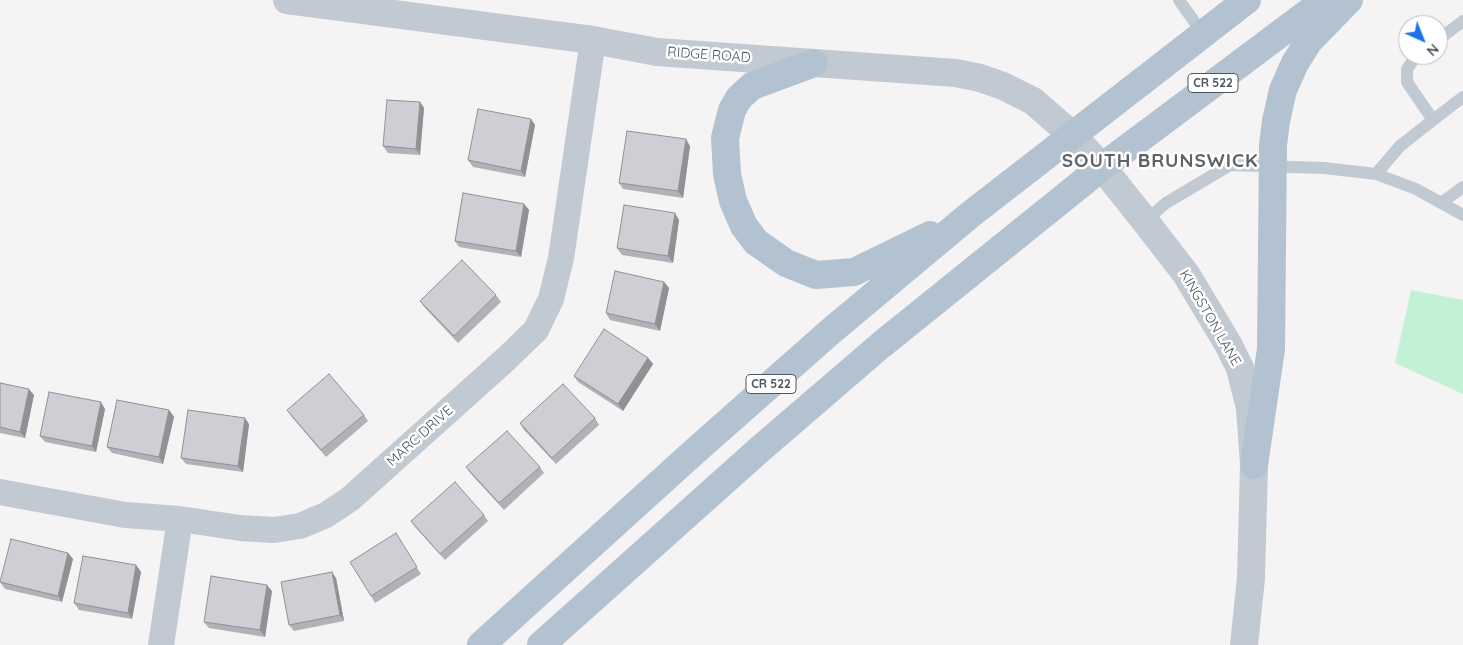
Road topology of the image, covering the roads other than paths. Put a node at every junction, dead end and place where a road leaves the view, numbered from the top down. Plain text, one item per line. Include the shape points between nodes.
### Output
1 (287, 0) edge
2 (1180, 0) edge
3 (1248, 0) edge
4 (1325, 0) edge
5 (1349, 0) edge
6 (1463, 21) edge
7 (1448, 32) edge
8 (1203, 34) junction
9 (593, 40) junction
10 (814, 63) junction
11 (1410, 65) edge
12 (1463, 97) edge
13 (1433, 120) junction
14 (1072, 135) junction
15 (1273, 166) junction
16 (1102, 167) junction
17 (1376, 174) junction
18 (1463, 187) edge
19 (1442, 203) junction
20 (971, 214) junction
21 (1463, 215) edge
22 (1145, 221) junction
23 (1254, 465) junction
24 (0, 492) edge
25 (180, 519) junction
26 (161, 645) edge
27 (481, 645) edge
28 (541, 645) edge
29 (1244, 645) edge

1 - 9 street, RIDGE ROAD
2 - 8 lane
3 - 8 main road, CR 522
4 - 16 main road, CR 522
5 - 15 main road via 1310,41 1295,63 1283,90 1276,121
6 - 7 lane
8 - 14 main road, CR 522
9 - 10 street, RIDGE ROAD via 658,52
9 - 25 street, MARC DRIVE via 561,258 551,299 536,330 350,499 326,515 300,526 274,530
10 - 14 street, RIDGE ROAD via 956,73 980,78 1034,101
10 - 20 main road via 752,86 732,110 725,138 727,174 733,201 744,226 756,242 786,263 816,275 854,272
11 - 13 lane via 1407,82
12 - 13 lane
13 - 17 lane via 1400,146
14 - 16 street, RIDGE ROAD
14 - 20 main road, CR 522
15 - 17 lane
15 - 22 lane via 1230,165 1166,203
15 - 23 main road via 1271,350
16 - 22 street, KINGSTON LANE
16 - 28 main road, CR 522 via 882,345
17 - 19 lane
18 - 19 lane
19 - 21 lane
20 - 27 main road, CR 522 via 831,331
22 - 23 street, KINGSTON LANE via 1186,274 1240,368 1250,408
23 - 29 street, KINGSTON LANE via 1251,578
24 - 25 street, MARC DRIVE via 125,515
25 - 26 street

